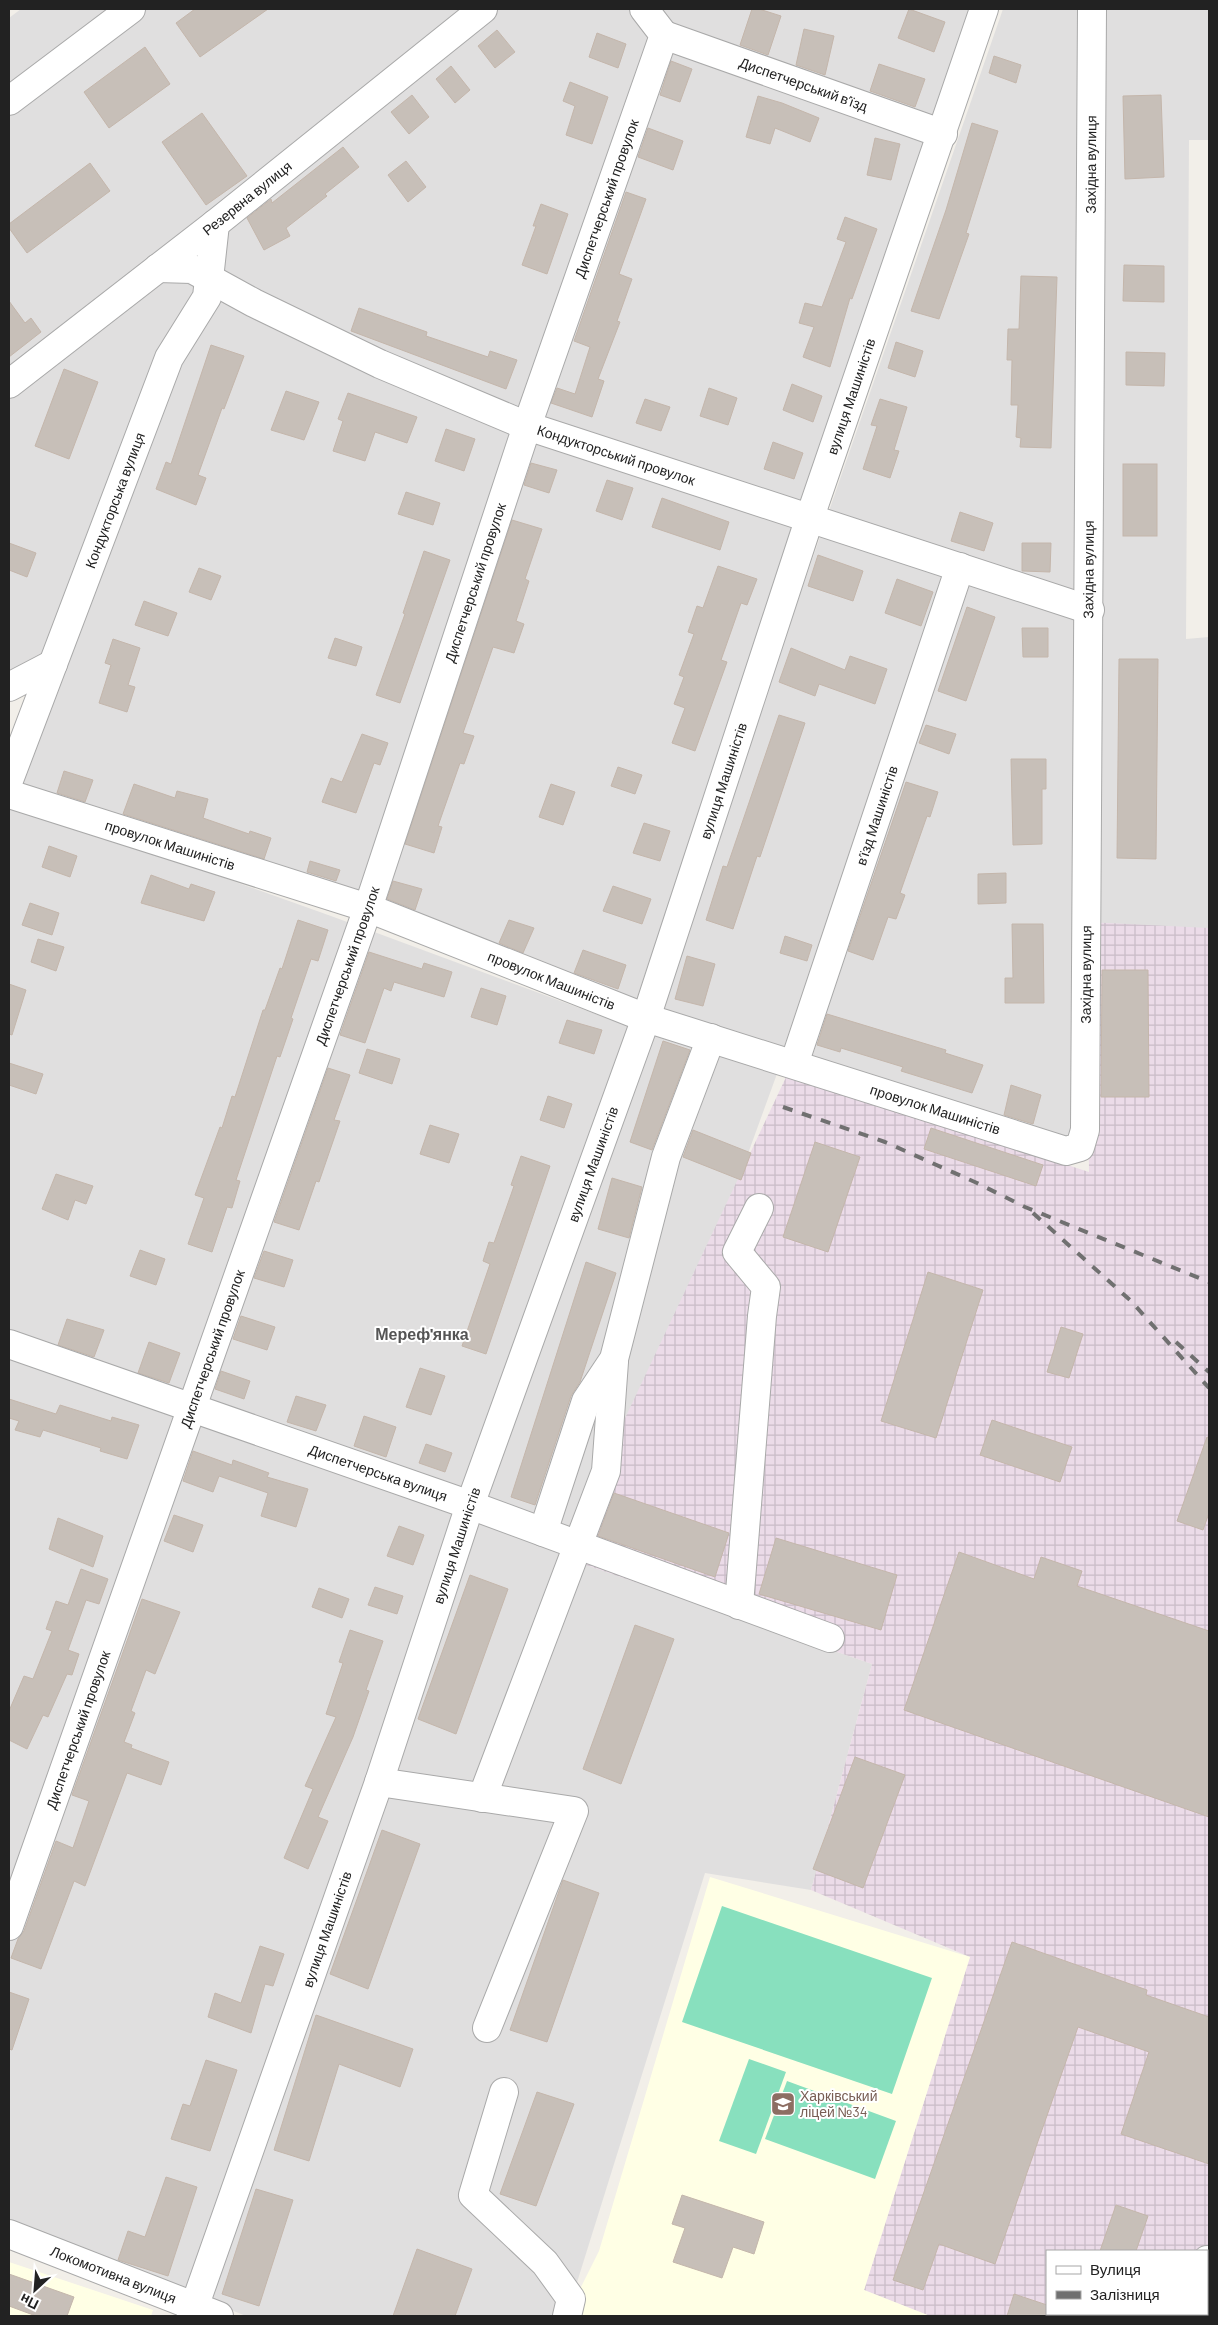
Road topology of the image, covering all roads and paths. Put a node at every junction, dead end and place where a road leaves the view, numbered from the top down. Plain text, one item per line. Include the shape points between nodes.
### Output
1 (130, 9) edge
2 (483, 9) edge
3 (644, 9) edge
4 (984, 9) edge
5 (1092, 9) edge
6 (664, 35) junction
7 (9, 101) edge
8 (943, 134) junction
9 (216, 224) junction
10 (158, 268) junction
11 (209, 278) junction
12 (9, 384) edge
13 (527, 426) junction
14 (810, 517) junction
15 (960, 567) junction
16 (1090, 610) junction
17 (52, 664) junction
18 (9, 686) edge
19 (9, 780) edge
20 (9, 794) edge
21 (368, 908) junction
22 (646, 1018) junction
23 (711, 1038) junction
24 (794, 1064) junction
25 (1085, 1130) joint
26 (758, 1208) dead end
27 (9, 1344) edge
28 (614, 1359) junction
29 (191, 1409) junction
30 (470, 1505) junction
31 (543, 1532) junction
32 (578, 1545) junction
33 (739, 1605) junction
34 (830, 1638) dead end
35 (379, 1782) junction
36 (482, 1798) junction
37 (9, 1926) edge
38 (488, 2028) dead end
39 (504, 2092) dead end
40 (9, 2234) edge
41 (192, 2311) edge
42 (219, 2316) edge
43 (567, 2316) edge

1 - 7 street
2 - 9 street, Резервна вулиця
3 - 6 street
4 - 8 street, вулиця Машиністів
5 - 16 street, Західна вулиця
6 - 8 street, Диспетчерський в’їзд
6 - 13 street, Диспетчерський провулок
8 - 14 street, вулиця Машиністів
9 - 10 street, Резервна вулиця
9 - 11 street, Кондукторська вулиця
10 - 11 street, Кондукторський провулок via 192,269
10 - 12 street, Резервна вулиця
11 - 13 street, Кондукторський провулок via 380,364
11 - 17 street, Кондукторська вулиця via 207,297 169,358
13 - 14 street, Кондукторський провулок
13 - 21 street, Диспетчерський провулок
14 - 15 street, Кондукторський провулок
14 - 22 street, вулиця Машиністів
15 - 16 street, Кондукторський провулок
15 - 24 street, в’їзд Машиністів
16 - 25 street, Західна вулиця
17 - 18 street
17 - 19 street, Кондукторська вулиця
20 - 21 street, провулок Машиністів
21 - 22 street, провулок Машиністів
21 - 29 street, Диспетчерський провулок
22 - 23 street, провулок Машиністів
22 - 30 street, вулиця Машиністів
23 - 24 street, провулок Машиністів
23 - 28 street via 666,1157
24 - 25 street, провулок Машиністів via 1066,1151 1080,1147
26 - 33 street via 737,1252 766,1287
27 - 29 street, Диспетчерська вулиця
28 - 31 street via 586,1401
28 - 32 street via 606,1471
29 - 30 street, Диспетчерська вулиця
29 - 37 street, Диспетчерський провулок
30 - 31 street, Диспетчерська вулиця
30 - 35 street, вулиця Машиністів
31 - 32 street, Диспетчерська вулиця
32 - 33 street, Диспетчерська вулиця
32 - 36 street
33 - 34 street, Диспетчерська вулиця
35 - 36 street
35 - 41 street, вулиця Машиністів
36 - 38 street via 574,1811
39 - 43 street via 473,2195 545,2263 571,2300
40 - 41 street, Локомотивна вулиця
41 - 42 street, Локомотивна вулиця

